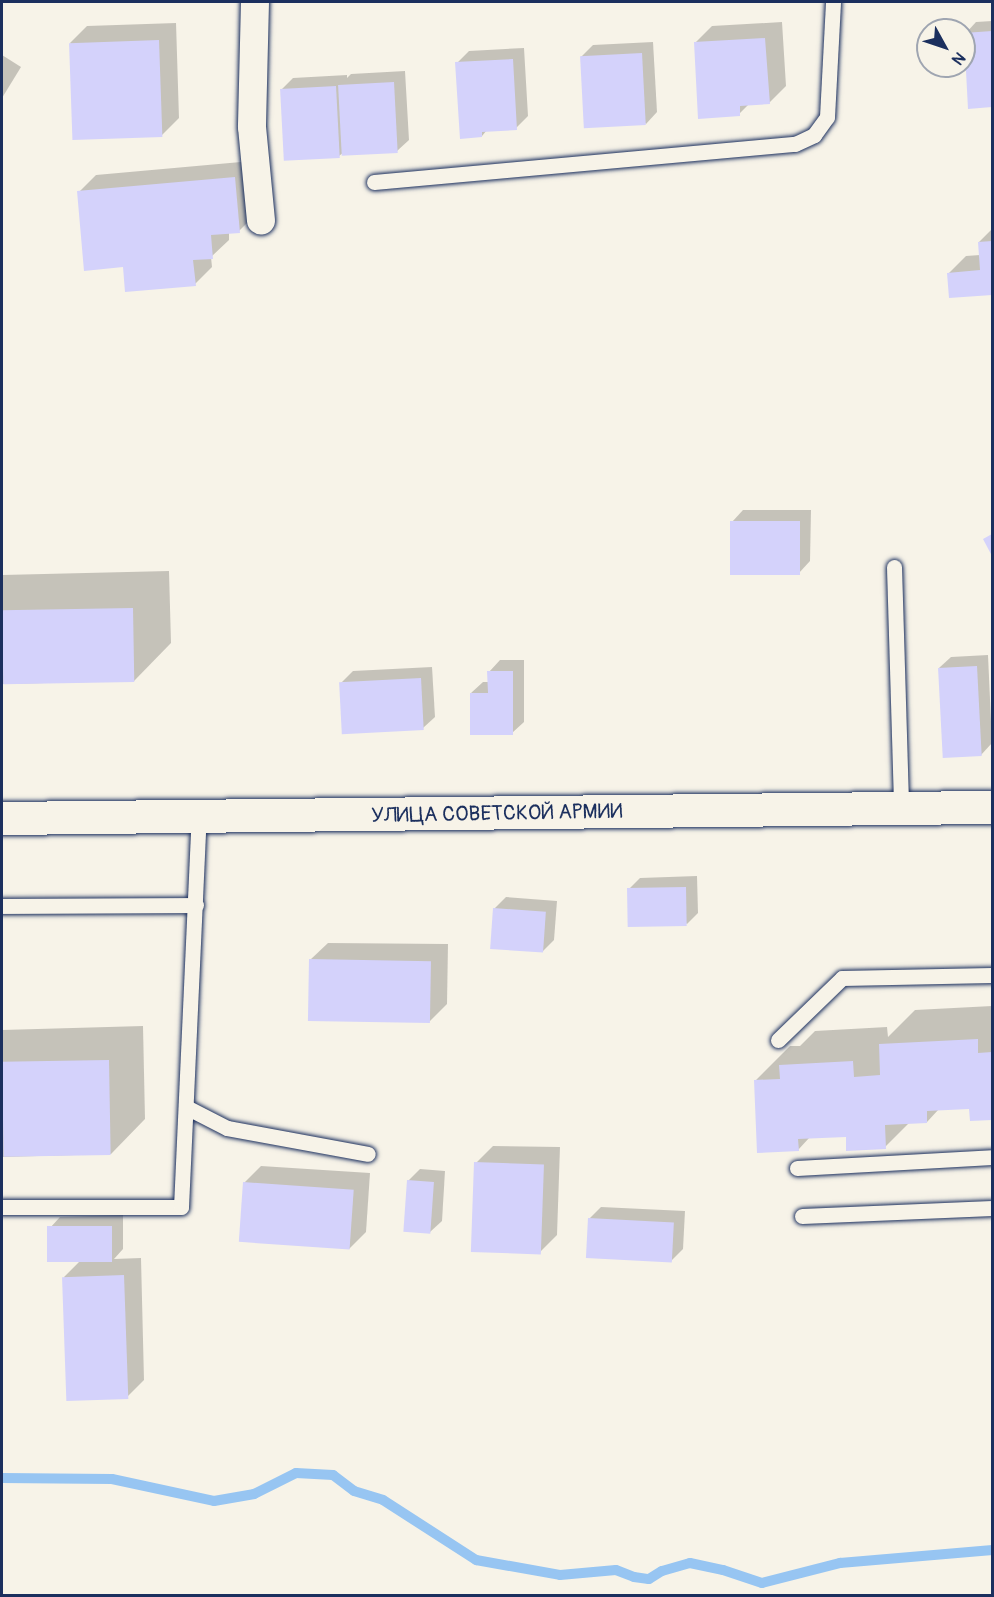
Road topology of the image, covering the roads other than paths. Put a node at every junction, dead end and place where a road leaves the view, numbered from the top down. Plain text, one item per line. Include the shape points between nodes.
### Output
1 (260, 2) edge
2 (833, 2) edge
3 (374, 182) dead end
4 (261, 221) dead end
5 (894, 567) dead end
6 (901, 807) junction
7 (993, 807) edge
8 (200, 817) junction
9 (2, 818) edge
10 (196, 905) junction
11 (2, 906) edge
12 (993, 975) edge
13 (778, 1040) dead end
14 (186, 1107) junction
15 (368, 1154) dead end
16 (993, 1157) edge
17 (797, 1168) dead end
18 (2, 1207) edge
19 (993, 1208) edge
20 (802, 1216) dead end

1 - 4 street via 252,127
2 - 3 lane via 827,117 814,135 795,144
5 - 6 lane
6 - 7 street, УЛИЦА СОВЕТСКОЙ АРМИИ
6 - 8 street, УЛИЦА СОВЕТСКОЙ АРМИИ
8 - 9 street, УЛИЦА СОВЕТСКОЙ АРМИИ
8 - 10 lane
10 - 11 lane
10 - 14 lane
12 - 13 lane via 842,978
14 - 15 lane via 226,1128
14 - 18 lane via 181,1207
16 - 17 lane
19 - 20 lane

